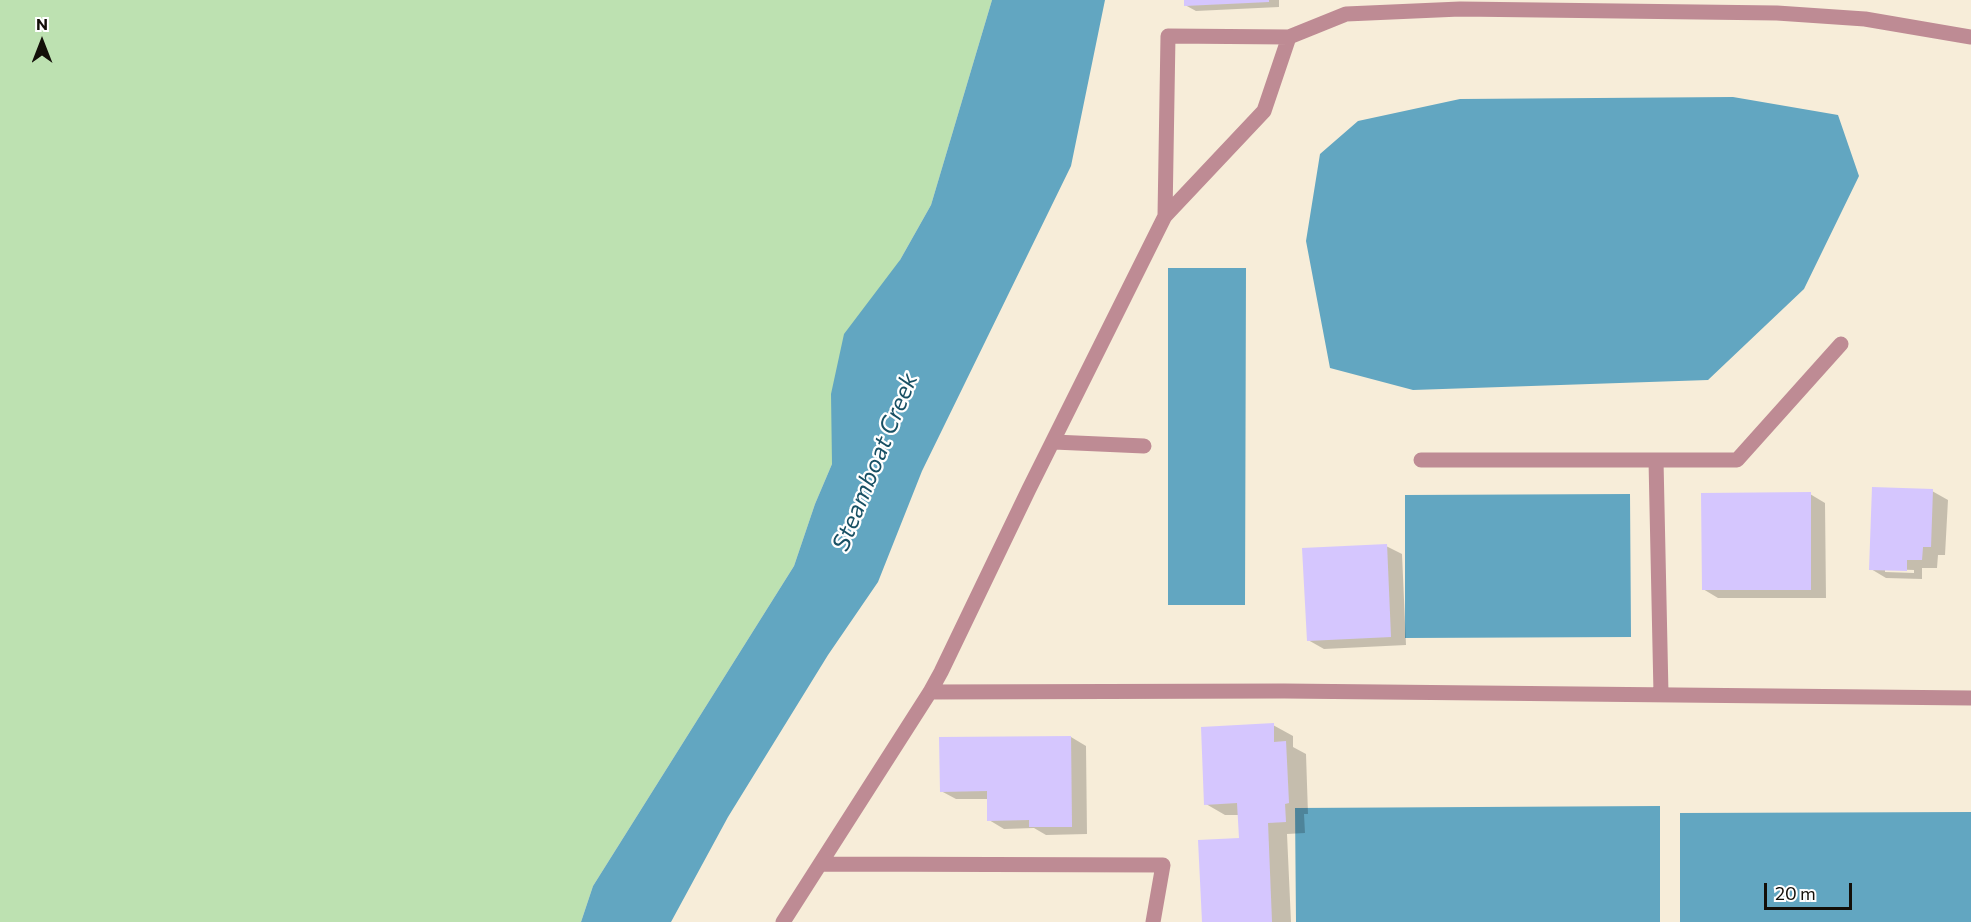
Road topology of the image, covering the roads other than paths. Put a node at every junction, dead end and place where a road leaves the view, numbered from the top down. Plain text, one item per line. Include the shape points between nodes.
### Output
1 (1289, 37) junction
2 (1971, 37) edge
3 (1165, 216) junction
4 (1841, 344) dead end
5 (1054, 442) junction
6 (1144, 446) dead end
7 (1421, 460) dead end
8 (1656, 460) junction
9 (930, 692) junction
10 (1661, 694) junction
11 (1971, 698) edge
12 (820, 864) junction
13 (783, 922) edge
14 (1154, 922) edge

1 - 2 street via 1346,15 1460,9 1777,12 1865,19
1 - 3 street via 1264,111
1 - 3 street via 1168,36
3 - 5 street
4 - 8 street via 1737,460
5 - 6 street
5 - 9 street
7 - 8 street
8 - 10 street
9 - 10 street
9 - 12 street
10 - 11 street
12 - 13 street
12 - 14 street via 1162,866

